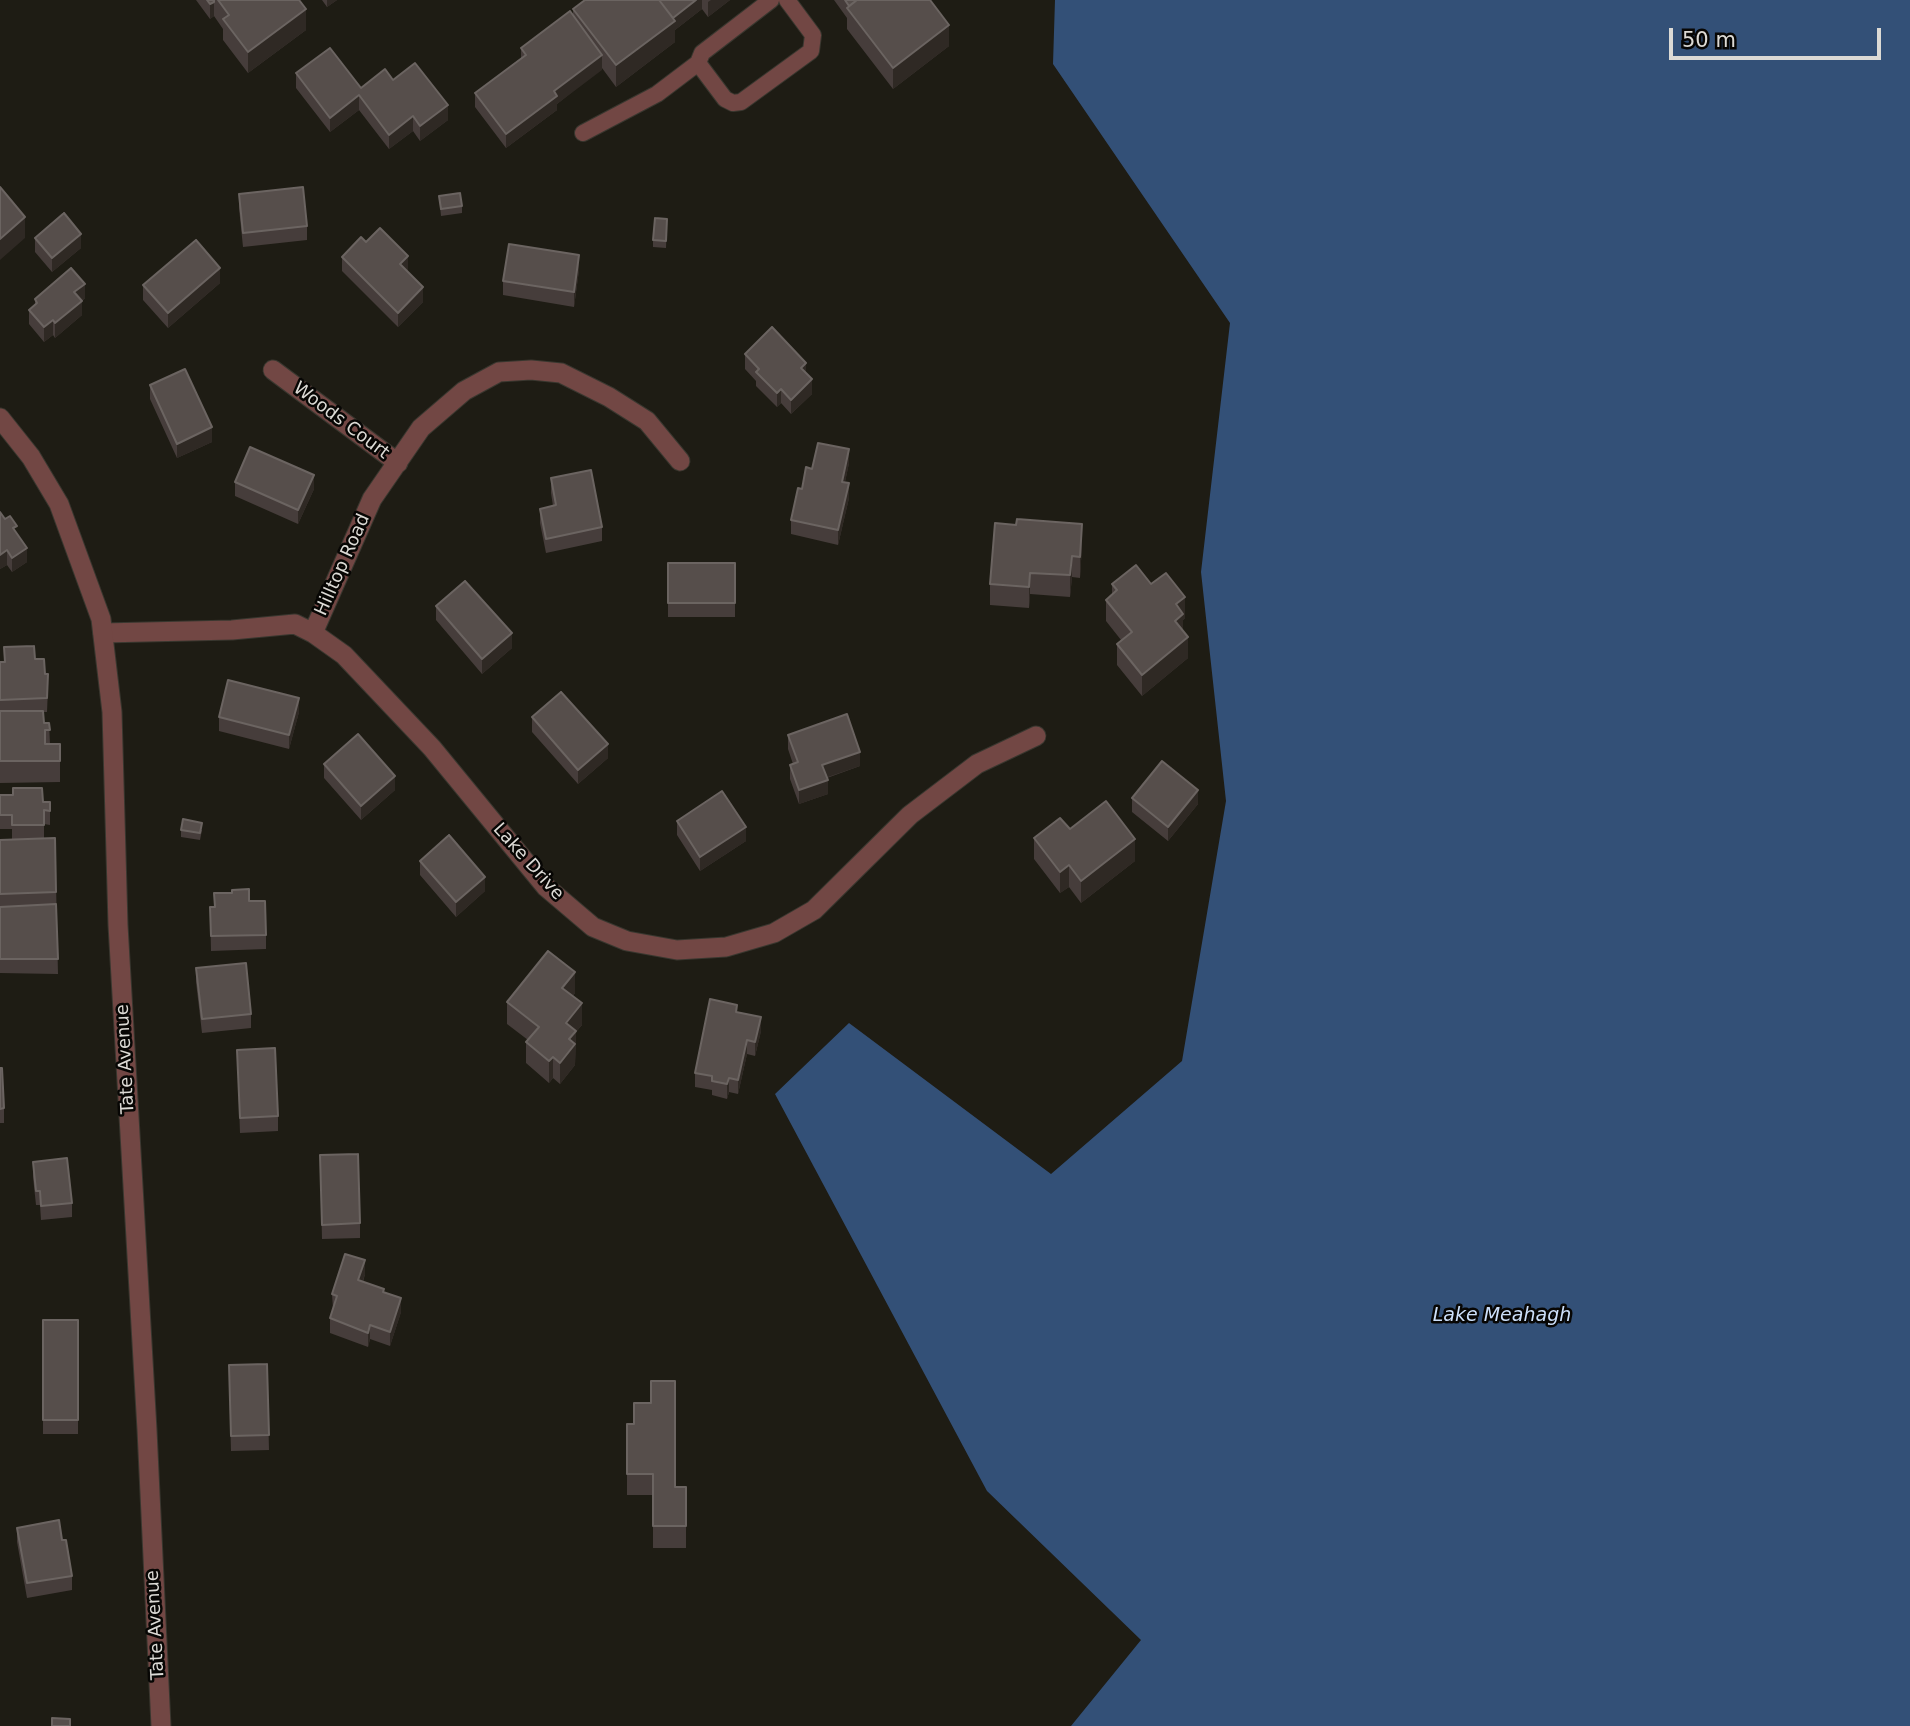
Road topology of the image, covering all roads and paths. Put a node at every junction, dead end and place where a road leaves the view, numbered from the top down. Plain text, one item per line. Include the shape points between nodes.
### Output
1 (771, 0) edge
2 (787, 0) edge
3 (698, 63) junction
4 (583, 133) dead end
5 (273, 370) dead end
6 (0, 418) edge
7 (680, 461) dead end
8 (398, 463) junction
9 (313, 632) junction
10 (103, 633) junction
11 (1036, 736) dead end
12 (161, 1726) edge

1 - 3 lane via 702,53
2 - 3 lane via 813,35 811,51 741,102 725,99
3 - 4 lane via 657,94
5 - 8 street, Woods Court
6 - 10 street, Tate Avenue via 59,504
7 - 8 street, Woods Court via 647,421 609,397 561,373 531,370 499,372 464,391 421,428
8 - 9 street, Hilltop Road via 372,499
9 - 10 street, Hilltop Road via 295,624
9 - 11 street, Lake Drive via 344,655 432,748 546,887 593,927 627,941 677,950 738,944 774,933 814,910 909,815 977,764
10 - 12 street, Tate Avenue via 112,712 118,925

